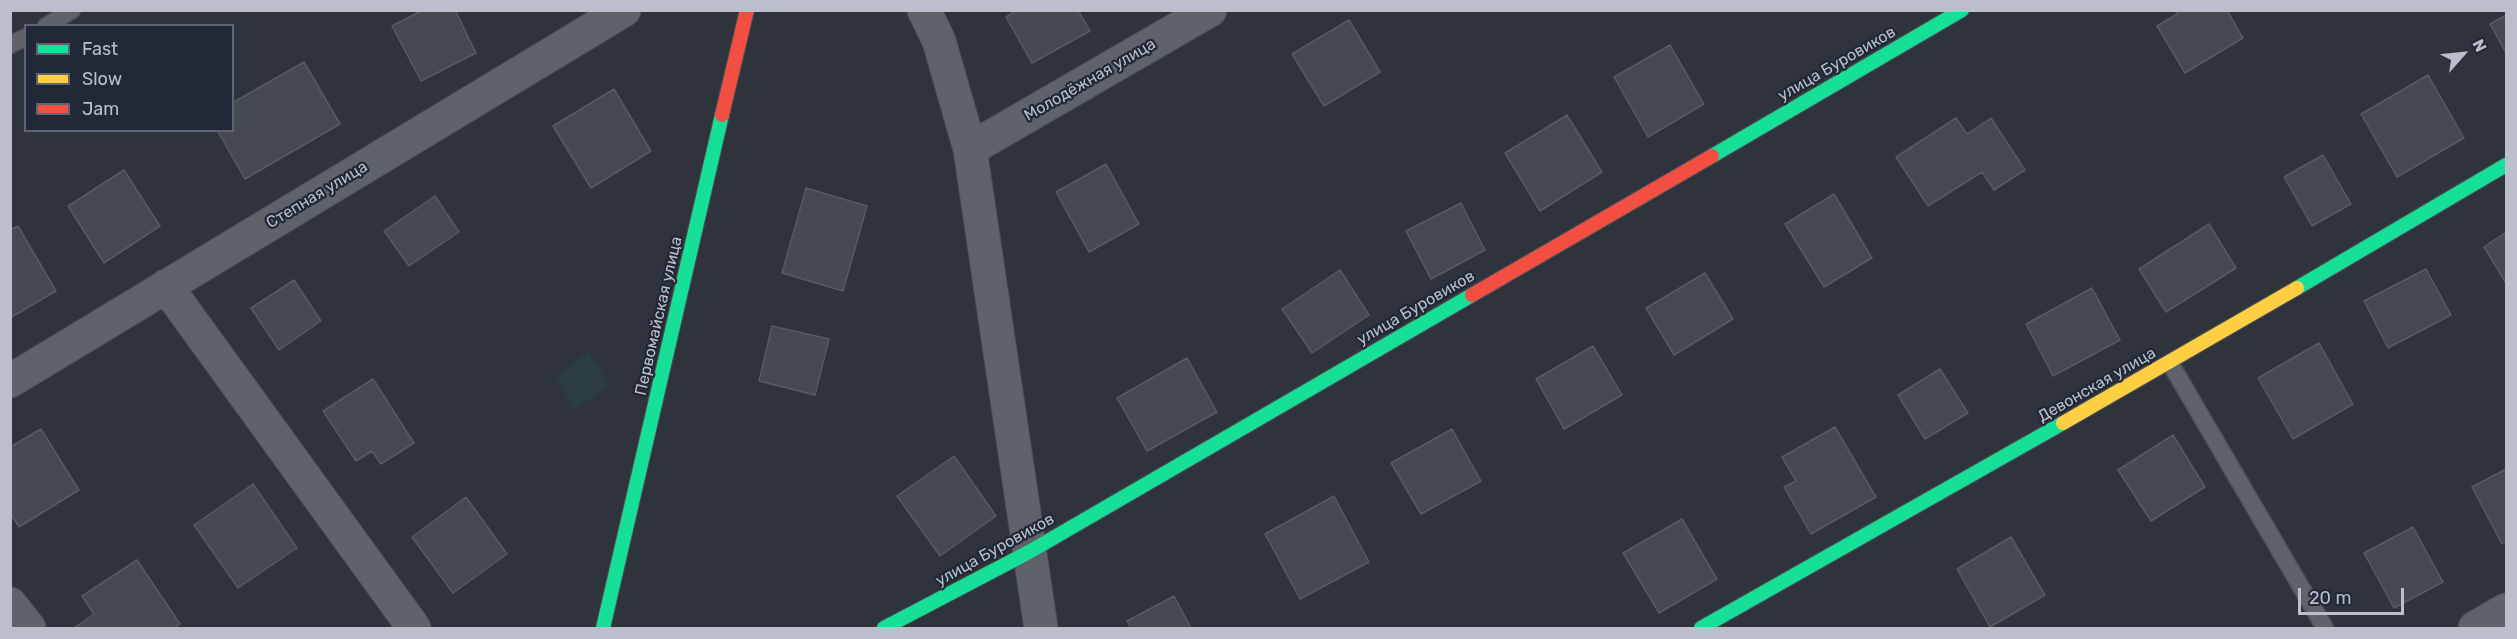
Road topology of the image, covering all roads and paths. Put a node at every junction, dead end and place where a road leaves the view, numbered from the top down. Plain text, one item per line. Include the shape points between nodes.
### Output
1 (72, 10) edge
2 (624, 10) edge
3 (747, 10) edge
4 (924, 10) edge
5 (1210, 10) edge
6 (1962, 10) edge
7 (49, 24) edge
8 (24, 38) edge
9 (10, 45) edge
10 (970, 149) junction
11 (2506, 165) edge
12 (166, 286) junction
13 (2170, 363) junction
14 (10, 381) edge
15 (1029, 552) junction
16 (10, 604) edge
17 (2506, 610) edge
18 (29, 628) edge
19 (414, 628) edge
20 (603, 628) edge
21 (884, 628) edge
22 (1041, 628) edge
23 (1701, 628) edge
24 (2325, 628) edge
25 (2475, 628) edge

1 - 7 lane
2 - 12 street, Степная улица
3 - 20 street, Первомайская улица
4 - 10 street via 939,41
5 - 10 street, Молодёжная улица
6 - 15 street, улица Буровиков
8 - 9 lane
10 - 15 street
11 - 13 street, Девонская улица
12 - 14 street, Степная улица
12 - 19 street
13 - 23 street, Девонская улица
13 - 24 lane
15 - 21 street, улица Буровиков
15 - 22 street
16 - 18 street
17 - 25 street

